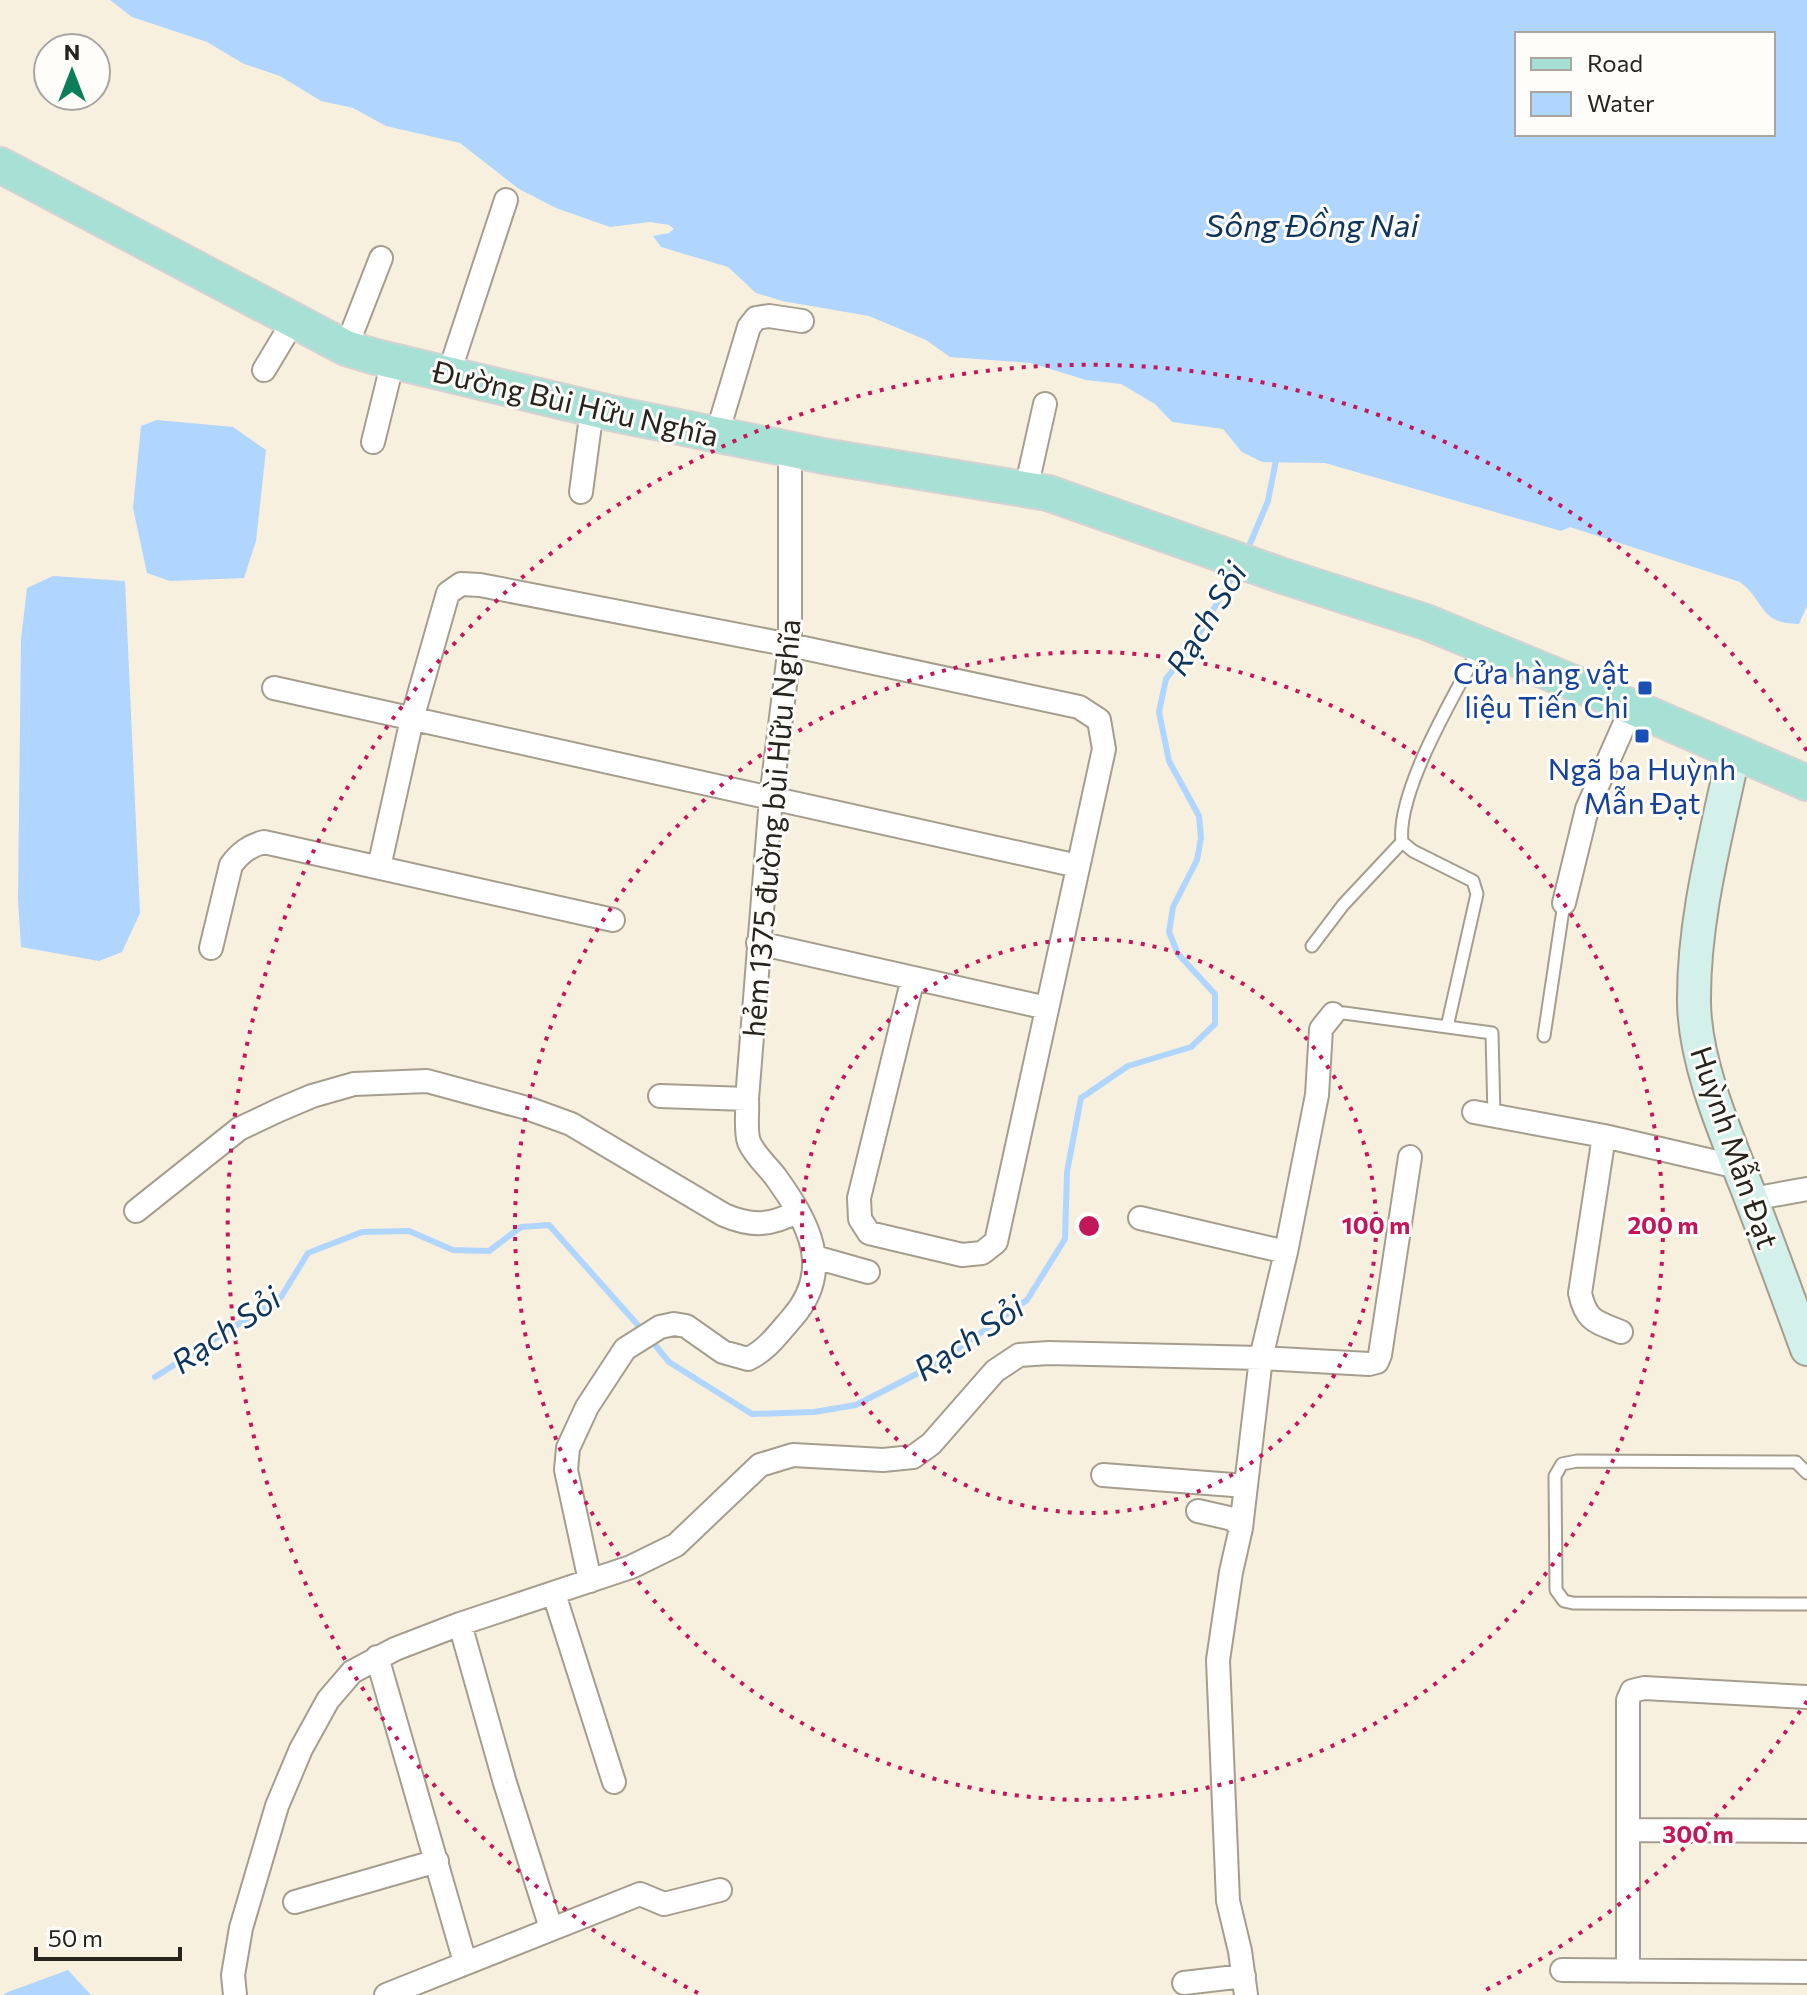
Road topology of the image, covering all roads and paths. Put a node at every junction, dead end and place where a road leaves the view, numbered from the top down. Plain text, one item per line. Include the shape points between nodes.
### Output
1 (0, 165) edge
2 (506, 200) dead end
3 (381, 258) dead end
4 (294, 320) junction
5 (802, 321) dead end
6 (346, 348) junction
7 (393, 361) junction
8 (264, 370) dead end
9 (449, 373) junction
10 (1045, 404) dead end
11 (592, 409) junction
12 (717, 434) junction
13 (373, 442) dead end
14 (790, 449) junction
15 (1026, 489) junction
16 (581, 492) dead end
17 (1481, 644) junction
18 (790, 645) junction
19 (274, 688) dead end
20 (1632, 707) junction
21 (412, 719) junction
22 (1734, 751) junction
23 (1807, 783) edge
24 (771, 798) junction
25 (1402, 842) junction
26 (1078, 866) junction
27 (379, 867) junction
28 (1564, 903) joint
29 (613, 920) dead end
30 (758, 943) junction
31 (1312, 946) dead end
32 (211, 948) dead end
33 (913, 978) junction
34 (1047, 1008) junction
35 (1333, 1014) joint
36 (1447, 1027) junction
37 (1544, 1036) dead end
38 (660, 1096) dead end
39 (747, 1099) junction
40 (1484, 1114) joint
41 (1604, 1136) junction
42 (1410, 1157) dead end
43 (1738, 1167) junction
44 (1807, 1189) edge
45 (1752, 1199) junction
46 (793, 1203) junction
47 (136, 1211) dead end
48 (1140, 1218) dead end
49 (1286, 1252) junction
50 (815, 1257) junction
51 (868, 1272) dead end
52 (1621, 1332) dead end
53 (1807, 1349) edge
54 (1261, 1358) junction
55 (1807, 1473) edge
56 (1103, 1475) dead end
57 (1246, 1486) junction
58 (1198, 1511) dead end
59 (1241, 1528) junction
60 (590, 1581) junction
61 (554, 1594) junction
62 (1807, 1604) edge
63 (460, 1624) junction
64 (377, 1657) junction
65 (1807, 1697) edge
66 (614, 1782) dead end
67 (1628, 1830) junction
68 (1807, 1831) edge
69 (437, 1861) junction
70 (720, 1890) dead end
71 (295, 1902) dead end
72 (551, 1928) junction
73 (465, 1962) junction
74 (1562, 1970) dead end
75 (1628, 1971) junction
76 (1807, 1972) edge
77 (1184, 1983) dead end
78 (1245, 1986) edge
79 (235, 1995) edge
80 (386, 1995) edge

1 - 4 main road, Đường Bùi Hữu Nghĩa
2 - 9 street
3 - 6 street
4 - 6 main road, Đường Bùi Hữu Nghĩa
4 - 8 street
5 - 12 street via 769,316 756,318 749,327
6 - 7 main road, Đường Bùi Hữu Nghĩa
7 - 9 main road, Đường Bùi Hữu Nghĩa
7 - 13 street
9 - 11 main road, Đường Bùi Hữu Nghĩa
10 - 15 street
11 - 12 main road, Đường Bùi Hữu Nghĩa
11 - 16 street
12 - 14 main road, Đường Bùi Hữu Nghĩa
14 - 15 main road, Đường Bùi Hữu Nghĩa
14 - 18 street, hẻm 1375 đường bùi Hữu Nghĩa
15 - 17 main road, Đường Bùi Hữu Nghĩa
17 - 20 main road, Đường Bùi Hữu Nghĩa
17 - 25 lane via 1423,759 1403,810
18 - 21 street via 461,584 448,593
18 - 24 street, hẻm 1375 đường bùi Hữu Nghĩa
18 - 26 street via 1079,707 1099,720 1104,749
19 - 21 street
20 - 22 main road, Đường Bùi Hữu Nghĩa
20 - 28 street via 1587,809
21 - 24 street
21 - 27 street
22 - 23 main road, Đường Bùi Hữu Nghĩa
22 - 43 main road, Huỳnh Mẫn Đạt via 1705,892 1694,1004 1700,1049
24 - 26 street
24 - 30 street, hẻm 1375 đường bùi Hữu Nghĩa
25 - 31 lane
25 - 36 lane via 1473,881 1477,894
26 - 34 street
27 - 29 street
27 - 32 street via 264,842 252,845 231,865
28 - 37 lane
30 - 33 street
30 - 39 street, hẻm 1375 đường bùi Hữu Nghĩa
33 - 34 street
33 - 34 street via 859,1198 860,1219 869,1233 962,1255 982,1253 996,1242
35 - 36 lane
35 - 49 street via 1321,1029 1317,1095
36 - 40 lane via 1492,1033
38 - 39 street
39 - 46 street, hẻm 1375 đường bùi Hữu Nghĩa via 748,1141
40 - 41 street
41 - 43 street
41 - 52 street via 1580,1293 1584,1311 1594,1321
42 - 54 street via 1377,1362
43 - 45 main road, Huỳnh Mẫn Đạt
44 - 45 street
45 - 53 main road, Huỳnh Mẫn Đạt
46 - 47 street via 782,1220 742,1223 571,1124 427,1081 354,1084 279,1110 239,1129
46 - 50 street, hẻm 1375 đường bùi Hữu Nghĩa
48 - 49 street
49 - 54 street
50 - 51 street
50 - 60 street via 806,1303 763,1352 748,1359 723,1352 686,1326 674,1324 625,1349 568,1448 566,1470
54 - 57 street
54 - 60 street via 1019,1355 995,1371 931,1444 913,1457 793,1455 760,1465 676,1545
55 - 62 lane via 1796,1462 1577,1461 1562,1464 1555,1476 1556,1590 1564,1601
56 - 57 street
57 - 59 street
58 - 59 street via 1233,1519
59 - 78 street via 1218,1660 1228,1901
60 - 61 street
61 - 63 street
61 - 66 street
63 - 64 street
63 - 72 street
64 - 69 street
64 - 79 street via 352,1672 328,1700 289,1777 241,1928
65 - 67 street via 1632,1691
67 - 68 street
67 - 75 street
69 - 71 street
69 - 73 street
70 - 72 street via 664,1904 640,1894
72 - 73 street
73 - 80 street
74 - 75 street
75 - 76 street
77 - 78 street

